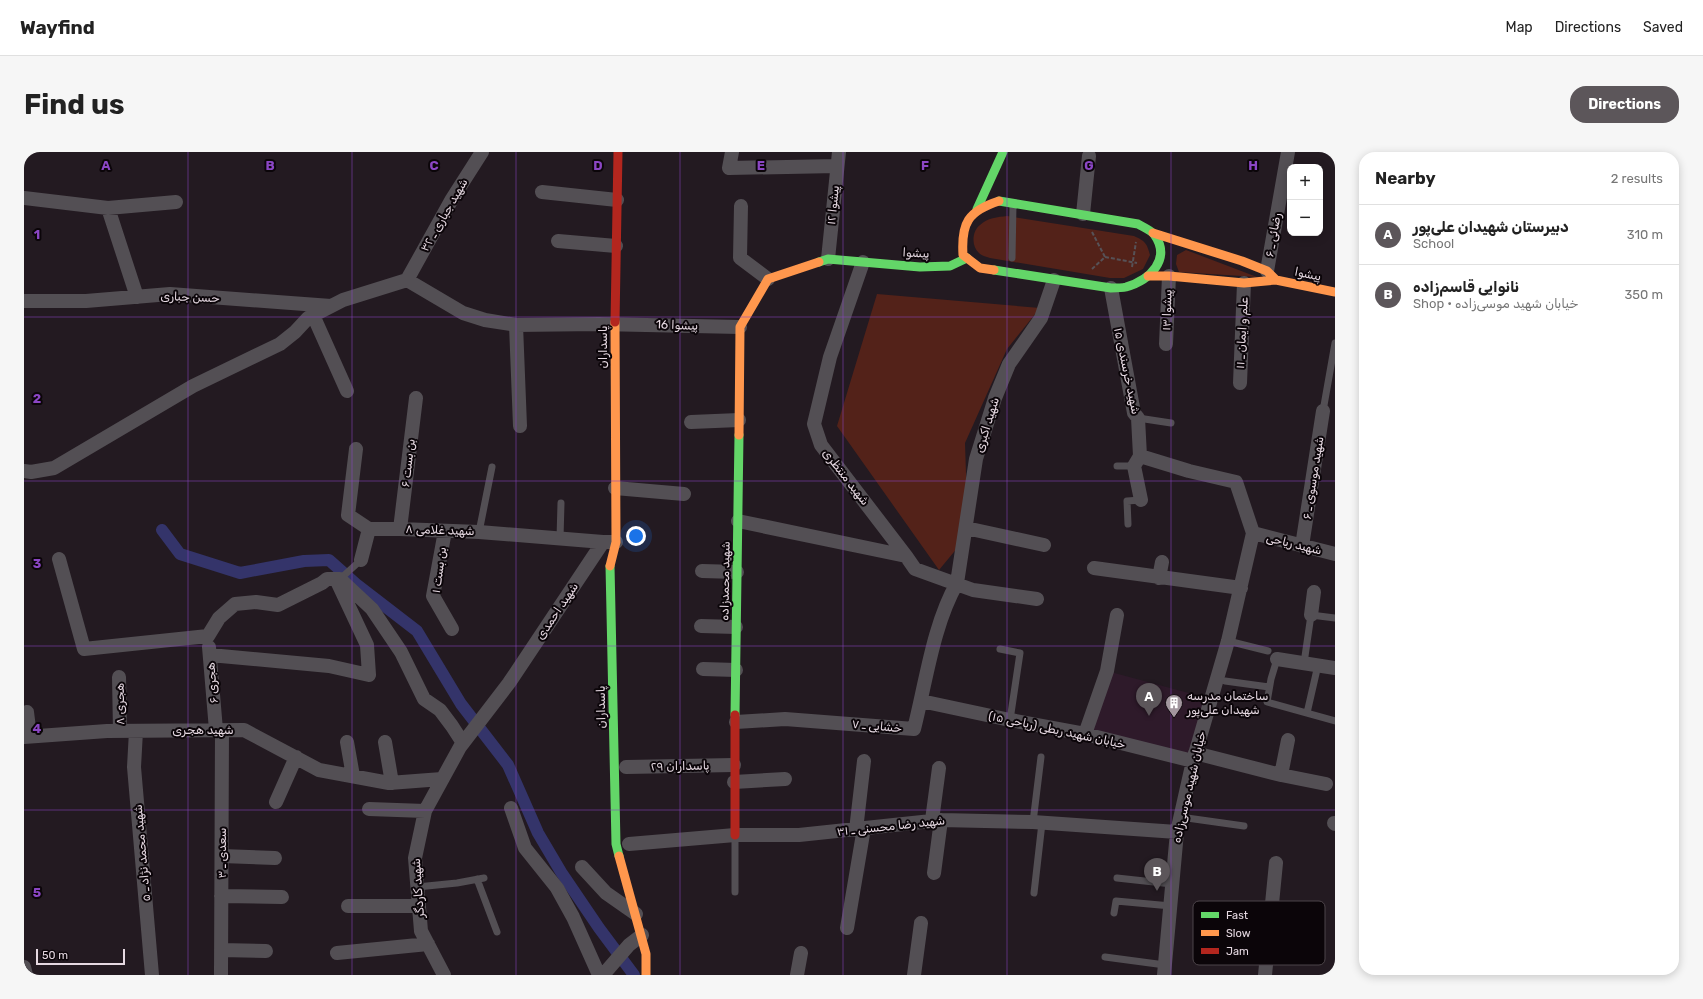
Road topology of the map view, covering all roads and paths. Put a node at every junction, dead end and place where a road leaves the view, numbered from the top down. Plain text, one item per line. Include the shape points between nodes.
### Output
1 (482, 152) edge
2 (618, 152) edge
3 (732, 152) edge
4 (1003, 152) edge
5 (1288, 152) edge
6 (1089, 156) dead end
7 (838, 159) edge
8 (542, 192) dead end
9 (24, 198) edge
10 (617, 200) junction
11 (176, 202) dead end
12 (1013, 203) junction
13 (741, 206) dead end
14 (108, 208) junction
15 (977, 209) junction
16 (1083, 214) junction
17 (1138, 224) junction
18 (1153, 233) junction
19 (558, 241) dead end
20 (616, 246) junction
21 (1105, 257) junction
22 (967, 258) junction
23 (1012, 258) dead end
24 (828, 259) junction
25 (863, 262) junction
26 (1133, 262) junction
27 (1156, 265) junction
28 (1272, 275) junction
29 (1148, 276) junction
30 (1168, 276) junction
31 (768, 279) junction
32 (407, 280) junction
33 (1054, 280) junction
34 (1076, 283) junction
35 (1244, 283) junction
36 (1129, 286) junction
37 (1111, 288) junction
38 (1335, 292) edge
39 (137, 297) junction
40 (24, 301) edge
41 (331, 306) junction
42 (313, 315) junction
43 (615, 324) junction
44 (516, 325) junction
45 (740, 327) junction
46 (1335, 343) edge
47 (1166, 344) dead end
48 (1240, 383) dead end
49 (347, 391) dead end
50 (416, 398) dead end
51 (1323, 411) joint
52 (1138, 418) junction
53 (739, 420) junction
54 (691, 422) dead end
55 (1171, 423) dead end
56 (520, 426) dead end
57 (356, 449) dead end
58 (1137, 461) junction
59 (1117, 466) dead end
60 (492, 467) dead end
61 (24, 471) edge
62 (615, 488) junction
63 (684, 494) dead end
64 (1141, 500) joint
65 (561, 503) dead end
66 (738, 521) junction
67 (1128, 524) dead end
68 (966, 528) junction
69 (369, 529) junction
70 (400, 529) junction
71 (445, 531) junction
72 (479, 532) junction
73 (1253, 533) junction
74 (560, 538) junction
75 (609, 542) junction
76 (1044, 545) dead end
77 (1302, 546) junction
78 (1335, 554) edge
79 (906, 556) junction
80 (59, 559) dead end
81 (361, 560) joint
82 (1162, 562) dead end
83 (622, 564) dead end
84 (1094, 568) dead end
85 (702, 571) dead end
86 (737, 572) junction
87 (1159, 578) junction
88 (338, 579) junction
89 (957, 583) junction
90 (1241, 588) junction
91 (1314, 592) dead end
92 (1037, 599) dead end
93 (1118, 615) dead end
94 (1311, 615) junction
95 (1335, 618) edge
96 (701, 626) dead end
97 (736, 627) junction
98 (452, 629) dead end
99 (208, 636) junction
100 (1228, 641) junction
101 (1000, 649) dead end
102 (210, 655) junction
103 (1273, 655) junction
104 (1311, 664) junction
105 (1335, 668) edge
106 (703, 669) dead end
107 (736, 670) junction
108 (119, 676) dead end
109 (1225, 681) dead end
110 (1269, 687) junction
111 (921, 701) junction
112 (27, 712) dead end
113 (1308, 713) junction
114 (1010, 720) junction
115 (1335, 721) edge
116 (736, 722) junction
117 (219, 730) junction
118 (120, 731) junction
119 (136, 731) junction
120 (1085, 734) junction
121 (27, 736) edge
122 (466, 739) junction
123 (1288, 740) dead end
124 (347, 742) dead end
125 (385, 742) dead end
126 (1041, 756) dead end
127 (296, 757) junction
128 (1194, 757) junction
129 (864, 761) dead end
130 (734, 765) junction
131 (626, 767) dead end
132 (939, 768) dead end
133 (1281, 775) junction
134 (353, 776) junction
135 (442, 779) junction
136 (785, 779) dead end
137 (734, 782) junction
138 (392, 783) junction
139 (1326, 784) dead end
140 (276, 802) dead end
141 (511, 808) dead end
142 (369, 809) dead end
143 (425, 811) junction
144 (1180, 817) junction
145 (936, 820) junction
146 (1037, 823) junction
147 (1244, 826) dead end
148 (860, 829) junction
149 (1177, 832) junction
150 (735, 834) junction
151 (629, 840) joint
152 (222, 856) junction
153 (275, 858) dead end
154 (1276, 863) dead end
155 (582, 867) dead end
156 (625, 870) junction
157 (934, 874) dead end
158 (1117, 878) dead end
159 (1172, 884) junction
160 (417, 887) junction
161 (735, 892) dead end
162 (1034, 893) dead end
163 (221, 896) junction
164 (282, 897) dead end
165 (1272, 901) edge
166 (348, 906) dead end
167 (419, 906) junction
168 (1171, 906) junction
169 (1114, 913) dead end
170 (636, 914) junction
171 (921, 923) dead end
172 (847, 928) dead end
173 (497, 932) dead end
174 (642, 935) junction
175 (428, 944) junction
176 (221, 950) junction
177 (266, 951) dead end
178 (337, 953) dead end
179 (801, 953) dead end
180 (1105, 957) dead end
181 (1266, 965) edge
182 (24, 967) edge
183 (607, 970) edge
184 (1165, 970) edge
185 (646, 974) edge
186 (26, 975) edge
187 (152, 975) edge
188 (221, 975) edge
189 (444, 975) edge
190 (599, 975) edge
191 (657, 975) edge
192 (797, 975) edge
193 (914, 975) edge
194 (1265, 975) edge

1 - 32 street, شهید جباری ـ ۳۲ via 452,199
2 - 10 street, پاسداران
3 - 7 street via 729,168
4 - 15 street
5 - 28 street, رضائی ـ ۶
6 - 16 street
7 - 24 street, پیشوا ۱۲
8 - 10 street
9 - 14 street
10 - 20 street, پاسداران
11 - 14 street
12 - 15 street via 999,201
12 - 16 street
12 - 23 lane
13 - 31 street via 740,258
14 - 39 street
15 - 22 street via 966,224 962,237 963,255
16 - 17 street
16 - 21 path
17 - 18 street
17 - 26 path
18 - 27 street via 1160,247
18 - 28 street via 1242,261
19 - 20 street
20 - 43 street, پاسداران
21 - 26 path
21 - 34 path
22 - 25 street, پیشوا via 950,266 920,267
22 - 33 street via 980,268
24 - 25 street, پیشوا
24 - 31 street
25 - 79 street, شهید منتظری via 830,357 814,424 821,445
26 - 27 path
26 - 36 path
27 - 29 street via 1155,270
28 - 35 street
28 - 38 street, پیشوا
29 - 30 street
29 - 36 street
30 - 35 street
30 - 47 street, پیشوا ۱۳
31 - 45 street
32 - 41 street
32 - 44 street, پیشوا 16 via 463,313
33 - 34 street
33 - 68 street, شهید اکبری via 1042,318 1009,364 995,398 976,459
34 - 37 street
35 - 48 street, علم و ایمان ـ ۱۱
36 - 37 street
37 - 52 street, شهید خرسندی ۱۵ via 1134,412
39 - 40 street, حسن جباری via 86,301
39 - 41 street, حسن جباری via 170,294
41 - 42 street
42 - 49 street
42 - 61 street via 280,344 193,386 54,468
43 - 44 street, پیشوا 16
43 - 45 street, پیشوا 16
43 - 62 street, پاسداران
44 - 56 street
45 - 53 street, شهید محمدزاده
46 - 51 lane
50 - 70 street, بن بست ۶
51 - 77 street, شهید موسوی ـ ۶
52 - 55 lane
52 - 58 street, شهید خرسندی ۱۵
53 - 54 street
53 - 66 street, شهید محمدزاده
57 - 69 street via 348,515
58 - 59 lane
58 - 64 street, شهید خرسندی ۱۵
58 - 73 street via 1236,482
60 - 72 lane
62 - 63 street
62 - 75 street, پاسداران
64 - 67 lane via 1127,501
65 - 74 lane
66 - 79 street
66 - 86 street, شهید محمدزاده
68 - 76 street
68 - 89 street, شهید اکبری
69 - 70 street, ۸ شهید غلامی
69 - 81 street
70 - 71 street, ۸ شهید غلامی
71 - 72 street, ۸ شهید غلامی
71 - 98 street, بن بست ۱ via 433,596
72 - 74 street, ۸ شهید غلامی
73 - 77 street, شهید ریاحی
73 - 90 street, خیابان شهید موسی‌زاده
74 - 75 street, ۸ شهید غلامی
75 - 83 street, پاسداران
75 - 122 street, شهید احمدی
75 - 156 street, پاسداران via 616,844
77 - 78 street, شهید ریاحی
79 - 89 street, شهید منتظری via 915,569
80 - 99 street via 84,649
81 - 88 lane
82 - 87 street
84 - 87 street
85 - 86 street
86 - 97 street, شهید محمدزاده
87 - 90 street
88 - 99 street via 327,579 278,605 256,602 235,604 219,618
88 - 102 street via 368,645 369,675 329,666
88 - 122 street via 372,609 401,652 424,699 440,710
89 - 92 street, شهید منتظری via 973,590
89 - 111 street, خشایی ـ ۷ via 949,598 930,657
90 - 100 street, خیابان شهید موسی‌زاده
91 - 94 street
93 - 120 street via 1107,671
94 - 95 lane
94 - 104 lane
96 - 97 street
97 - 107 street, شهید محمدزاده
99 - 102 street, هجری ۶
100 - 103 lane
100 - 128 street, خیابان شهید موسی‌زاده
101 - 114 lane via 1020,654
102 - 117 street, هجری ۶
103 - 104 street
103 - 110 lane
104 - 105 street
104 - 113 lane
106 - 107 street
107 - 116 street, شهید محمدزاده
108 - 118 street, هجری ۸
109 - 110 lane
110 - 113 lane via 1267,702
111 - 114 street, خیابان شهید ربطی (ریاحی ۱۵)
111 - 116 street, خشایی ـ ۷ via 914,729 785,719
112 - 121 street
113 - 115 lane
114 - 120 street, خیابان شهید ربطی (ریاحی ۱۵)
116 - 130 street, شهید محمدزاده
117 - 119 street, شهید هجری
117 - 127 street, شهید هجری via 244,730
117 - 152 street, سعدی ـ ۳
118 - 119 street, شهید هجری
118 - 121 street, شهید هجری
119 - 187 street, شهید محمد نژاد ـ ۵ via 134,767
120 - 128 street, خیابان شهید ربطی (ریاحی ۱۵)
122 - 135 street, شهید کاردگر
123 - 133 street
124 - 134 street
125 - 138 street
126 - 146 lane
127 - 134 street, شهید هجری via 319,770
127 - 140 street
128 - 133 street, خیابان شهید ربطی (ریاحی ۱۵)
128 - 144 street, خیابان شهید موسی‌زاده
129 - 148 street
130 - 131 street, پاسداران ۲۹
130 - 137 street, شهید محمدزاده
132 - 145 street
133 - 139 street, خیابان شهید ربطی (ریاحی ۱۵)
134 - 138 street, شهید هجری
135 - 138 street, شهید هجری
135 - 143 street, شهید کاردگر
136 - 137 street
137 - 150 street, شهید محمدزاده
141 - 190 street via 525,848 557,888 574,917
142 - 143 street
143 - 160 street, شهید کاردگر via 415,858
144 - 147 lane
144 - 149 street, خیابان شهید موسی‌زاده
145 - 146 street, شهید رضا محسنی ـ ۳۱
145 - 148 street, شهید رضا محسنی ـ ۳۱
145 - 157 street
146 - 149 street, شهید رضا محسنی ـ ۳۱
146 - 162 lane
148 - 150 street, شهید رضا محسنی ـ ۳۱ via 798,835
148 - 172 street
149 - 159 street, خیابان شهید موسی‌زاده
150 - 151 street, شهید رضا محسنی ـ ۳۱
150 - 161 lane
151 - 156 street, پاسداران
152 - 153 street
152 - 163 street, سعدی ـ ۳
154 - 165 street
155 - 170 street via 606,893
156 - 170 street, پاسداران
158 - 159 lane
159 - 168 street, خیابان شهید موسی‌زاده
160 - 167 street, شهید کاردگر
160 - 173 lane via 480,879
163 - 164 street
163 - 176 street, سعدی ـ ۳
166 - 167 street
167 - 175 street, شهید کاردگر via 421,931
168 - 169 lane via 1116,900
168 - 184 street, خیابان شهید موسی‌زاده
170 - 174 street, پاسداران
171 - 193 street
174 - 183 street
174 - 185 street, پاسداران via 646,954
175 - 178 street
175 - 189 street, شهید کاردگر
176 - 177 street
176 - 188 street, سعدی ـ ۳
179 - 192 street
180 - 184 lane
181 - 194 street
182 - 186 street
185 - 191 street

